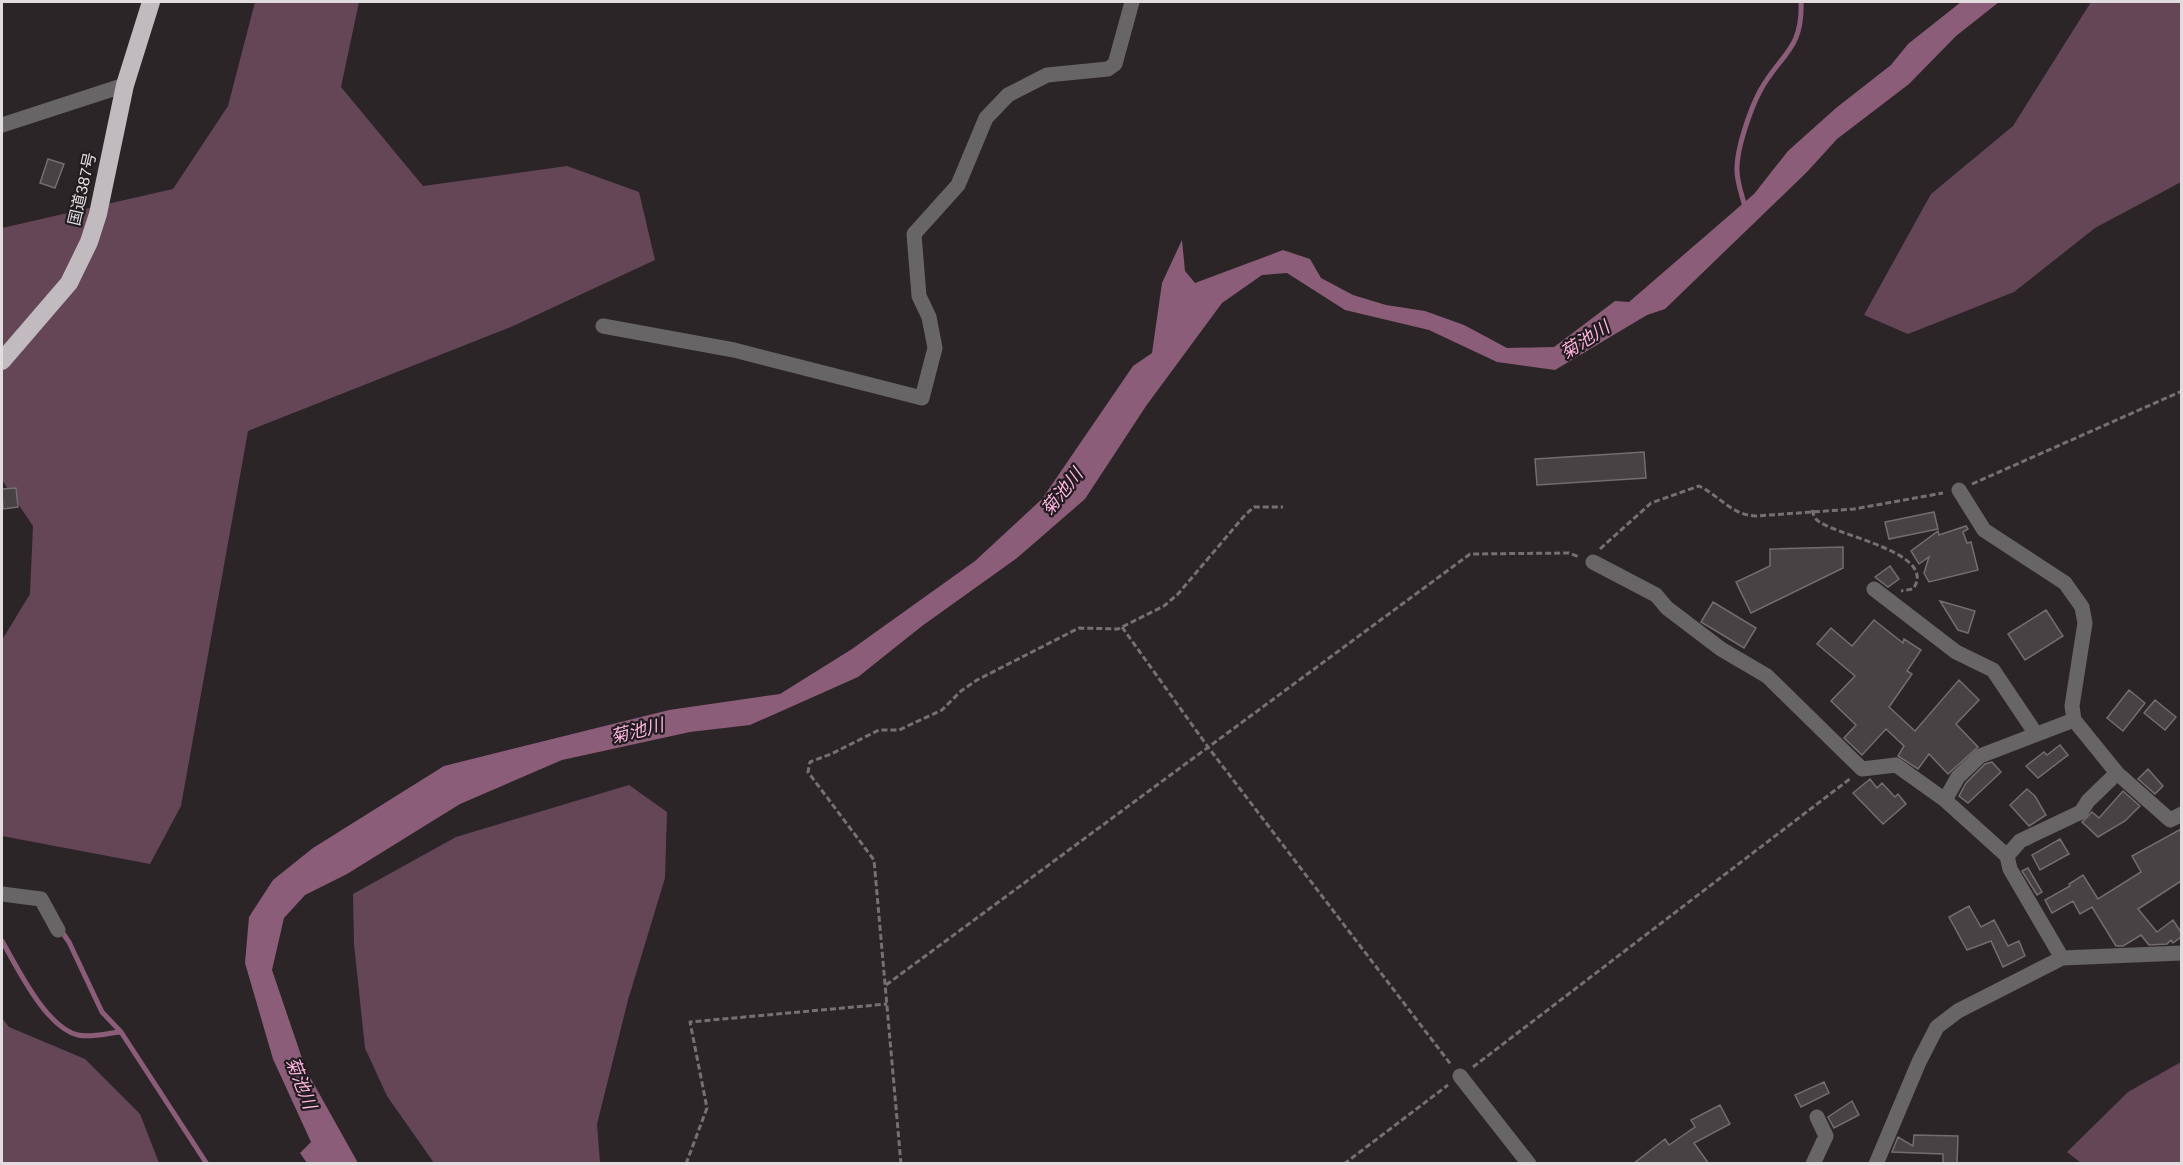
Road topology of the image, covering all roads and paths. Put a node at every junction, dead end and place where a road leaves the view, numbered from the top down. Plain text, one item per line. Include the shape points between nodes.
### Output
1 (151, 2) edge
2 (1132, 2) edge
3 (124, 85) junction
4 (2, 125) edge
5 (603, 326) dead end
6 (2, 361) edge
7 (2181, 391) edge
8 (1959, 490) junction
9 (1283, 507) dead end
10 (1812, 510) junction
11 (1593, 562) junction
12 (1874, 589) dead end
13 (1898, 592) dead end
14 (1122, 627) junction
15 (2074, 720) junction
16 (2036, 734) junction
17 (1208, 747) junction
18 (1862, 769) junction
19 (2116, 773) junction
20 (1944, 800) junction
21 (2181, 814) edge
22 (2007, 856) junction
23 (2, 894) edge
24 (58, 930) dead end
25 (2181, 953) edge
26 (2062, 958) junction
27 (886, 985) junction
28 (887, 1004) junction
29 (1460, 1076) junction
30 (1817, 1117) dead end
31 (686, 1164) edge
32 (901, 1164) edge
33 (1344, 1164) edge
34 (1529, 1164) edge
35 (1813, 1164) edge
36 (1876, 1164) edge

1 - 3 highway, 国道387号
2 - 5 street via 1115,64 1108,69 1047,75 1008,95 986,118 958,185 914,234 919,296 929,317 935,348 922,398 734,350
3 - 4 street
3 - 6 highway, 国道387号 via 89,242 69,283
7 - 8 path
8 - 10 path via 1854,508
8 - 15 street via 1984,530 2065,583 2082,607 2085,623 2072,706
9 - 14 path via 1254,507 1178,594 1164,606
10 - 11 path via 1743,516 1699,486 1651,503 1598,551
10 - 13 path via 1816,519 1827,526 1863,538 1910,563 1917,575 1916,584 1913,589
11 - 17 path via 1569,553 1470,554
11 - 18 street via 1656,595 1721,649 1767,676
12 - 16 street via 1956,652 1993,670
14 - 17 path
14 - 27 path via 1108,631 1079,628 976,680 942,710 899,730 879,730 810,762 808,772 873,860
15 - 16 street
15 - 19 street
16 - 20 street via 1980,756 1958,777
17 - 27 path
17 - 29 path
18 - 20 street via 1896,765
18 - 29 path
19 - 21 street via 2170,820
19 - 22 street via 2081,812 2020,841
20 - 22 street
22 - 26 street via 2010,869
23 - 24 street via 41,899
25 - 26 street
26 - 36 street via 1958,1011 1937,1027
27 - 28 path
28 - 31 path via 690,1022 707,1108
28 - 32 path
29 - 33 path
29 - 34 street
30 - 35 street via 1826,1136

